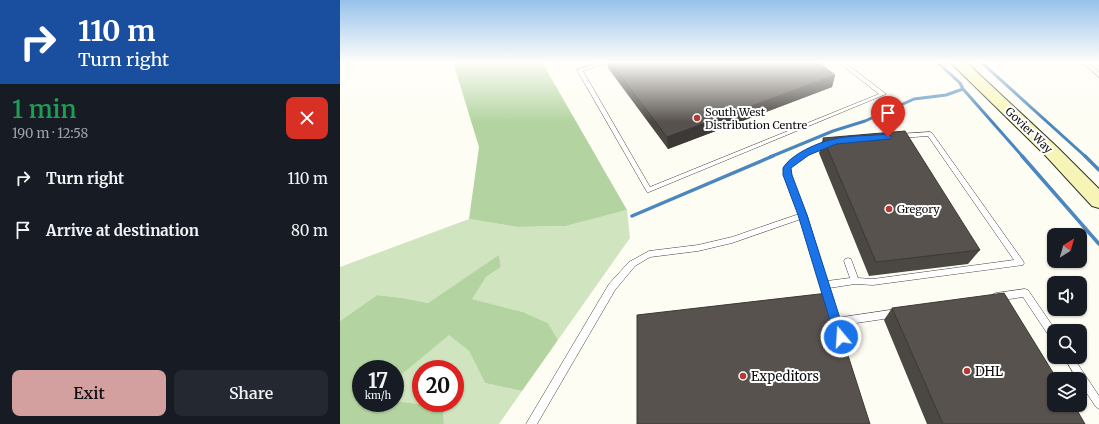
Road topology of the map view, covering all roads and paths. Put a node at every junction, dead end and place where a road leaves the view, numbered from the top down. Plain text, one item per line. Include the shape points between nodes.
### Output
1 (587, 82) edge
2 (867, 82) edge
3 (978, 82) edge
4 (892, 136) edge
5 (835, 141) edge
6 (1099, 201) edge
7 (802, 215) junction
8 (848, 261) dead end
9 (855, 281) junction
10 (824, 285) junction
11 (986, 299) edge
12 (908, 311) edge
13 (1047, 326) edge
14 (1073, 364) edge
15 (1099, 404) edge
16 (531, 424) edge

1 - 2 lane via 649,190 883,94
3 - 6 street, Govier Way via 1052,151
4 - 9 lane via 930,134 1020,263 873,282
5 - 7 lane via 807,153 787,168
7 - 10 lane
7 - 16 lane via 732,240 698,248 650,254 632,264 612,287
8 - 9 lane
9 - 10 lane
10 - 12 lane via 835,319
11 - 13 lane via 1025,293
14 - 15 lane

